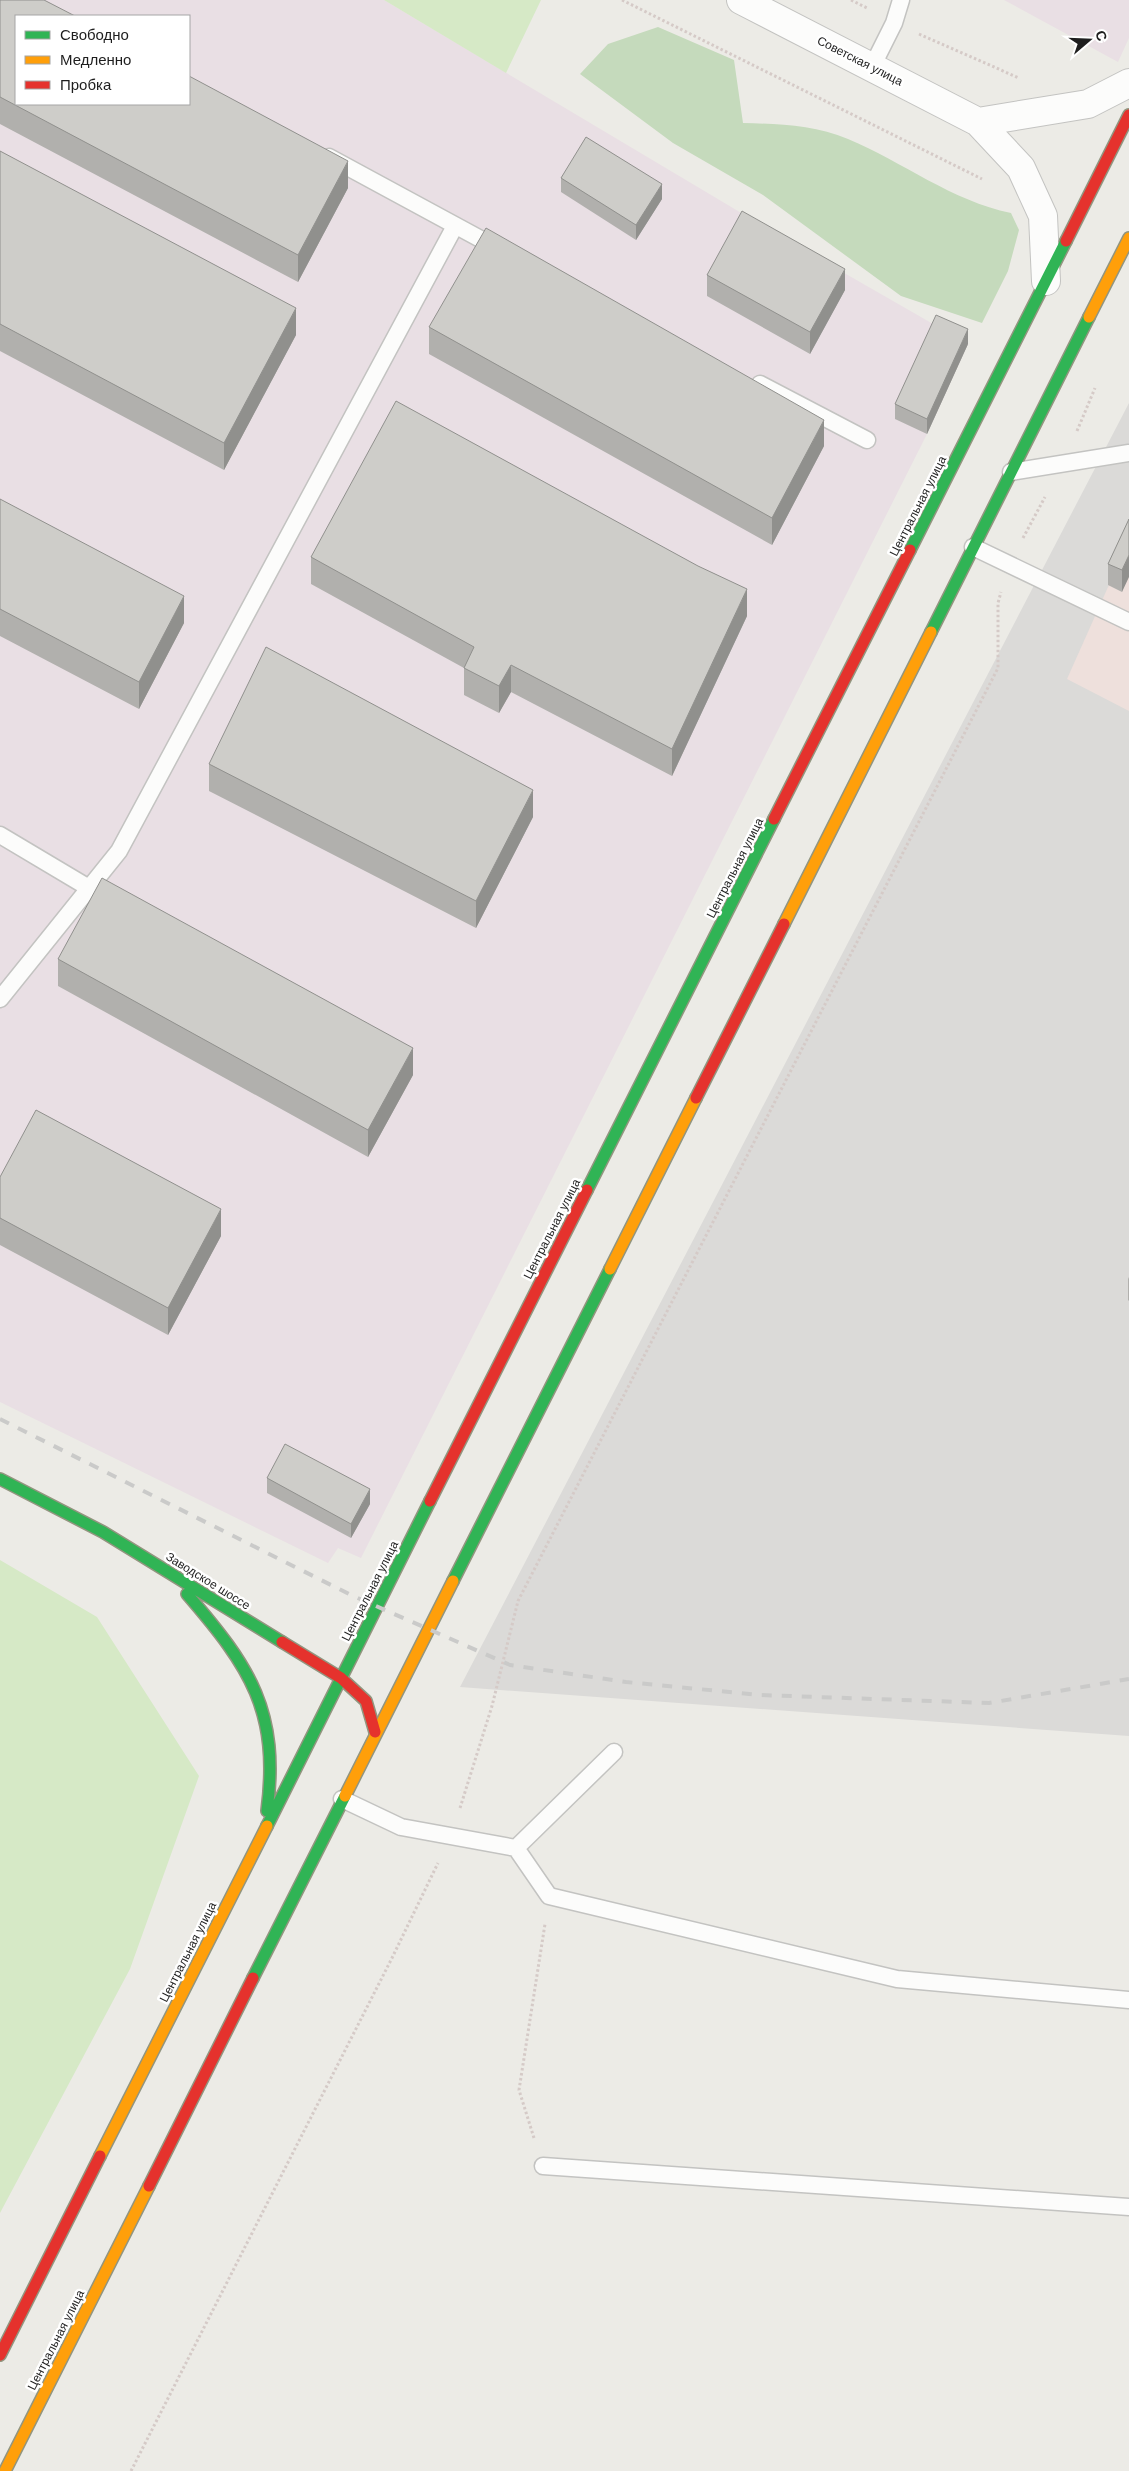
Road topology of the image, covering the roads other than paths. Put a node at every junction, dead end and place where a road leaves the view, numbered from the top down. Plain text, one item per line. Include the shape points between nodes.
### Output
1 (741, 0) edge
2 (901, 0) edge
3 (872, 67) junction
4 (1129, 83) edge
5 (1129, 115) edge
6 (978, 122) junction
7 (318, 150) edge
8 (455, 226) junction
9 (1129, 238) edge
10 (517, 258) edge
11 (1046, 281) junction
12 (744, 376) edge
13 (867, 440) dead end
14 (1129, 453) edge
15 (1011, 472) junction
16 (973, 548) junction
17 (1129, 622) edge
18 (0, 835) edge
19 (89, 888) junction
20 (0, 999) edge
21 (0, 1479) edge
22 (166, 1570) junction
23 (341, 1678) junction
24 (375, 1732) junction
25 (614, 1752) dead end
26 (342, 1799) junction
27 (266, 1828) junction
28 (516, 1848) junction
29 (1129, 2000) edge
30 (543, 2166) road end
31 (1129, 2207) edge
32 (4, 2340) edge
33 (0, 2355) edge
34 (5, 2471) edge

1 - 3 street, Советская улица
2 - 3 lane via 894,23
3 - 6 street, Советская улица
4 - 6 street via 1088,104
5 - 11 main road, Центральная улица
6 - 11 street, Советская улица via 1021,168 1043,216
7 - 8 lane
8 - 10 lane
8 - 19 lane via 119,851
9 - 15 main road, Центральная улица
11 - 23 main road, Центральная улица
12 - 13 lane
14 - 15 lane
15 - 16 main road, Центральная улица
16 - 17 lane
16 - 24 main road, Центральная улица
18 - 19 lane
19 - 20 lane
21 - 22 main road, Заводское шоссе via 103,1532
22 - 23 main road, Заводское шоссе
22 - 27 main road via 218,1629 258,1698 270,1742 271,1778
23 - 24 main road, Заводское шоссе via 366,1701
23 - 27 main road, Центральная улица
24 - 26 main road, Центральная улица
25 - 28 lane
26 - 28 lane via 401,1827
26 - 34 main road, Центральная улица
27 - 32 main road, Центральная улица
28 - 29 lane via 549,1896 897,1979
30 - 31 lane
32 - 33 main road, Центральная улица

